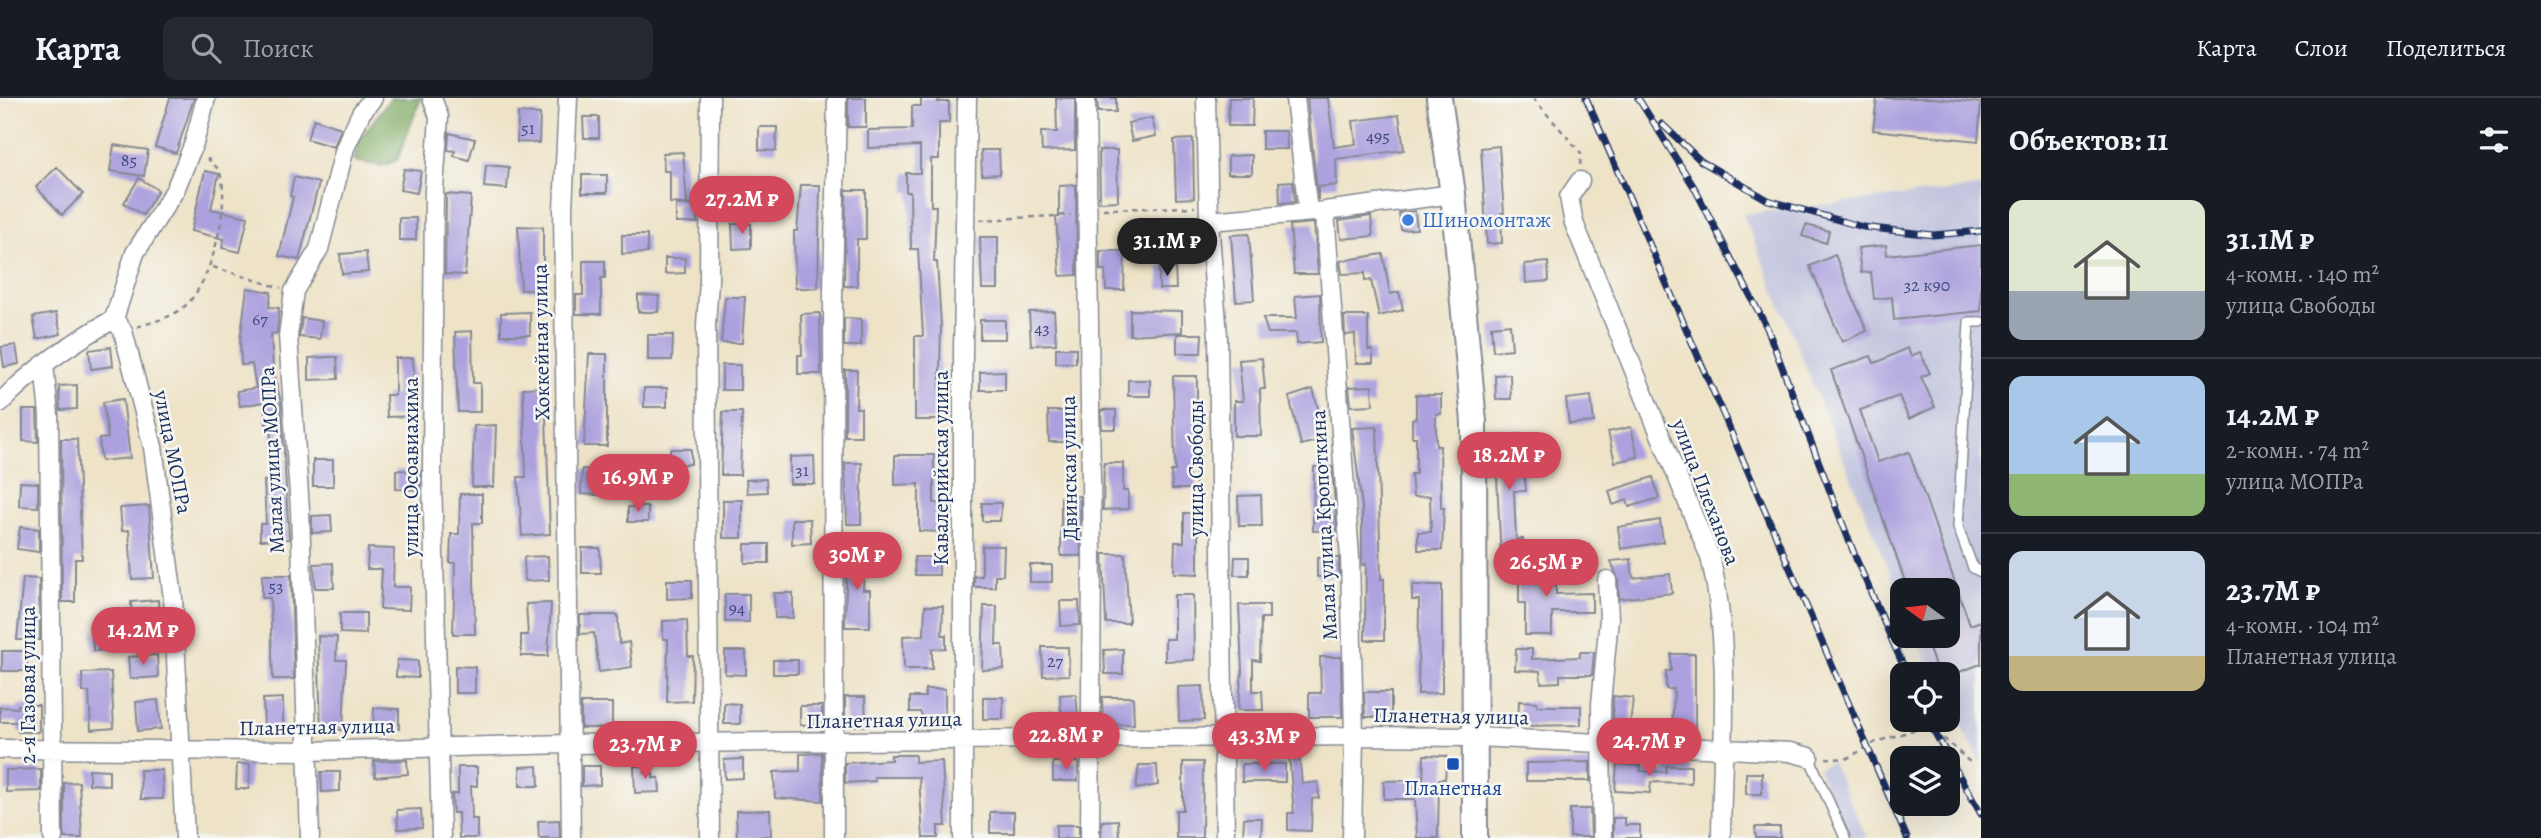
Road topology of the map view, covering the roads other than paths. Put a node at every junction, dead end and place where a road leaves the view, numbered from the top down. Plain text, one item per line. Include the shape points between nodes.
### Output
1 (206, 98) edge
2 (373, 98) edge
3 (432, 98) edge
4 (568, 98) edge
5 (710, 98) edge
6 (837, 98) edge
7 (967, 98) edge
8 (1086, 98) edge
9 (1206, 98) edge
10 (1295, 98) edge
11 (1439, 98) edge
12 (1580, 181) road end
13 (1453, 194) junction
14 (1317, 212) junction
15 (1209, 214) junction
16 (1981, 322) edge
17 (119, 325) junction
18 (44, 364) junction
19 (0, 403) edge
20 (1981, 572) edge
21 (1607, 580) dead end
22 (1225, 736) junction
23 (1354, 736) junction
24 (1475, 737) junction
25 (1088, 739) junction
26 (965, 741) junction
27 (568, 744) junction
28 (709, 744) junction
29 (832, 744) junction
30 (1603, 744) junction
31 (438, 748) junction
32 (0, 749) edge
33 (50, 749) junction
34 (1722, 750) junction
35 (182, 751) junction
36 (308, 751) junction
37 (1809, 757) joint
38 (53, 838) edge
39 (185, 838) edge
40 (310, 838) edge
41 (441, 838) edge
42 (571, 838) edge
43 (710, 838) edge
44 (834, 838) edge
45 (963, 838) edge
46 (1090, 838) edge
47 (1225, 838) edge
48 (1352, 838) edge
49 (1475, 838) edge
50 (1602, 838) edge
51 (1721, 838) edge
52 (1845, 838) edge

1 - 17 street via 175,190 135,253
2 - 36 street, Малая улица МОПРа via 345,148 319,248 294,292 288,336 300,510
3 - 31 street, улица Осоавиахима via 439,117 434,189 432,476
4 - 27 street, Хоккейная улица via 563,210
5 - 28 street via 706,325
6 - 29 street
7 - 26 street, Кавалерийская улица
8 - 25 street, Двинская улица via 1092,570
9 - 15 street, улица Свободы
10 - 14 street, Малая улица Кропоткина
11 - 13 main road
12 - 34 street, улица Плеханова via 1569,197 1574,223 1710,557 1723,667
13 - 14 street
13 - 24 main road via 1474,422
14 - 15 street
14 - 23 street, Малая улица Кропоткина via 1349,532
15 - 22 street, улица Свободы via 1218,335
16 - 20 lane via 1969,322 1958,527 1973,568
17 - 18 street
17 - 35 street, улица МОПРа via 155,461 173,598
18 - 19 street
18 - 33 street, 2-я Газовая улица via 49,415
21 - 30 street
22 - 23 street, Планетная улица
22 - 25 street, Планетная улица
22 - 47 street, улица Свободы
23 - 24 street, Планетная улица
23 - 48 street, Малая улица Кропоткина
24 - 30 street, Планетная улица
24 - 49 main road
25 - 26 street, Планетная улица
25 - 46 street, Двинская улица
26 - 29 street, Планетная улица
26 - 45 street, Кавалерийская улица
27 - 28 street, Планетная улица
27 - 31 street, Планетная улица
27 - 42 street, Хоккейная улица
28 - 29 street, Планетная улица
28 - 43 street
29 - 44 street
30 - 34 street, Планетная улица
30 - 50 street
31 - 36 street, Планетная улица
31 - 41 street, улица Осоавиахима
32 - 33 street, Планетная улица
33 - 35 street, Планетная улица
33 - 38 street, 2-я Газовая улица
34 - 37 street, Планетная улица
34 - 51 street, улица Плеханова
35 - 36 street, Планетная улица
35 - 39 street, улица МОПРа
36 - 40 street, Малая улица МОПРа
37 - 52 lane

